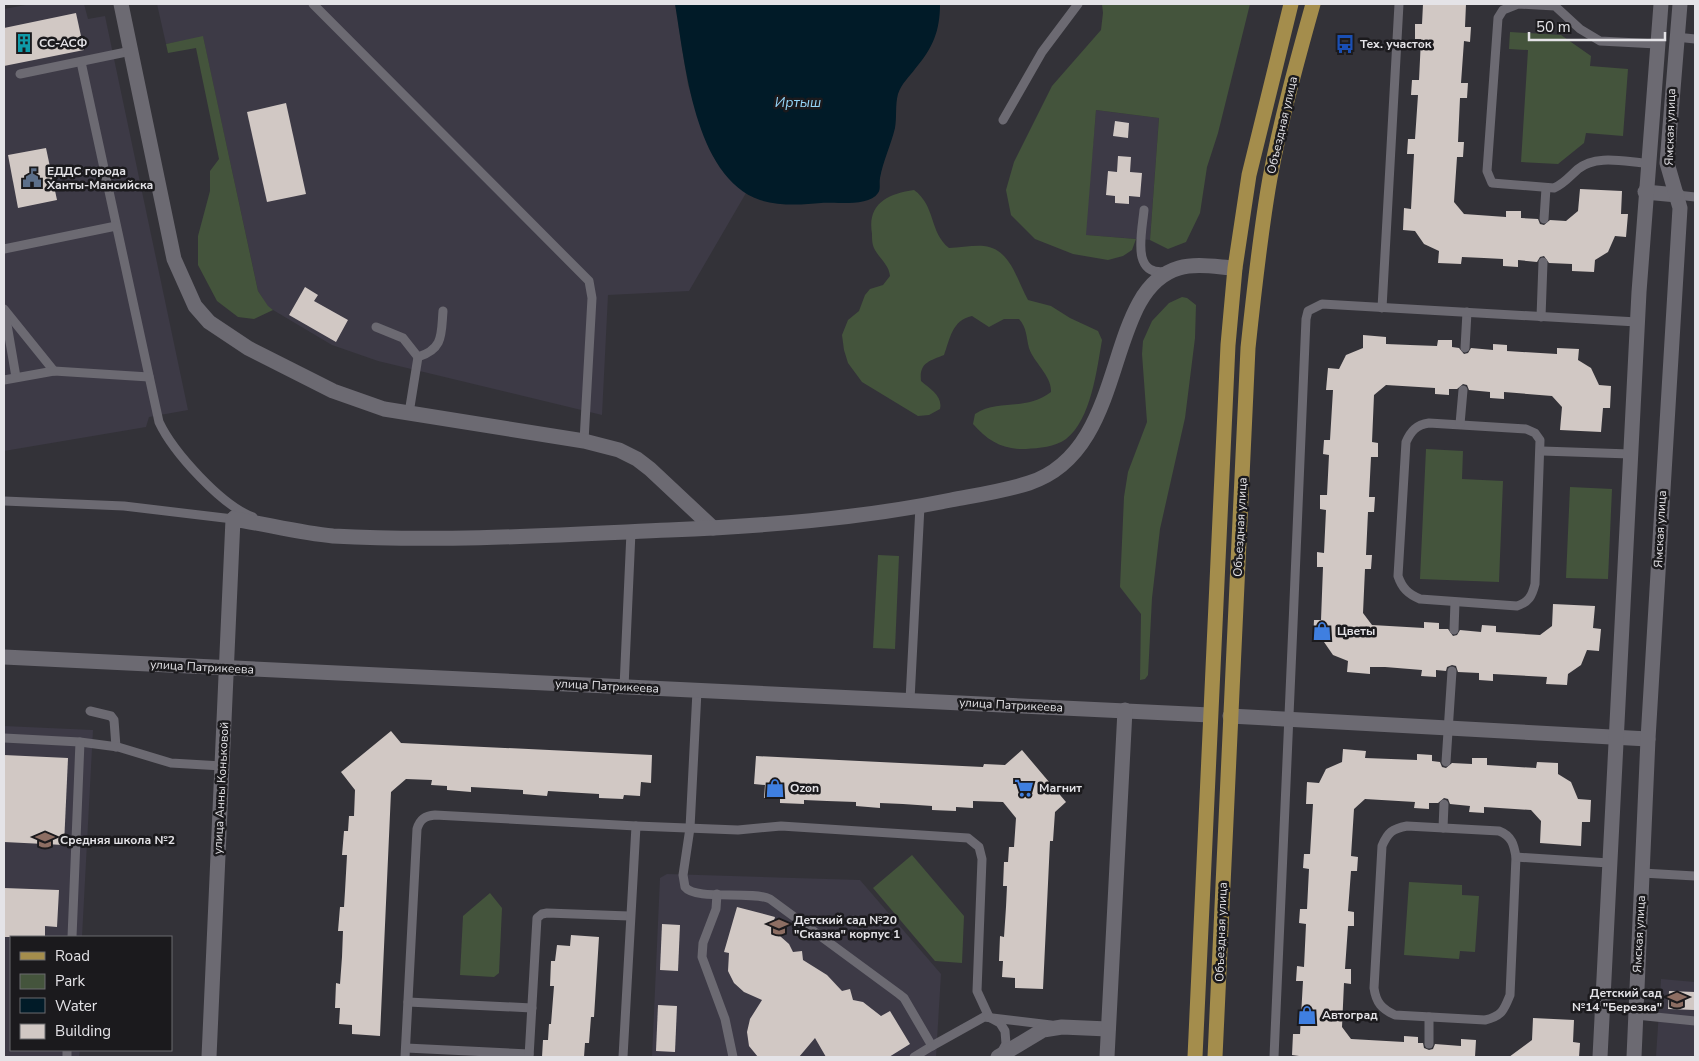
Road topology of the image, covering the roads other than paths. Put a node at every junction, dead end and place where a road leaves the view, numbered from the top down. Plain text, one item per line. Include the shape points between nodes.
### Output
1 (120, 4) edge
2 (313, 4) edge
3 (1078, 4) edge
4 (1291, 4) edge
5 (1313, 4) edge
6 (1399, 4) edge
7 (1661, 4) edge
8 (1680, 4) edge
9 (1555, 5) edge
10 (1676, 37) junction
11 (1695, 39) edge
12 (1657, 44) junction
13 (131, 51) junction
14 (81, 62) junction
15 (20, 74) dead end
16 (1003, 120) dead end
17 (1647, 163) junction
18 (1546, 188) junction
19 (1645, 192) junction
20 (1678, 195) junction
21 (1695, 196) edge
22 (1144, 210) dead end
23 (1544, 220) dead end
24 (116, 226) junction
25 (4, 249) edge
26 (1543, 262) dead end
27 (1235, 268) junction
28 (1173, 270) junction
29 (1256, 271) junction
30 (1382, 308) junction
31 (4, 310) edge
32 (443, 311) dead end
33 (1467, 312) junction
34 (1541, 317) junction
35 (1637, 322) junction
36 (376, 327) dead end
37 (1465, 348) dead end
38 (418, 357) junction
39 (54, 371) junction
40 (16, 377) junction
41 (149, 377) junction
42 (4, 380) edge
43 (1463, 390) dead end
44 (409, 413) junction
45 (1460, 424) junction
46 (584, 441) junction
47 (1542, 451) junction
48 (1630, 454) junction
49 (4, 501) edge
50 (920, 506) junction
51 (233, 513) junction
52 (713, 528) junction
53 (631, 532) junction
54 (1455, 602) junction
55 (1454, 630) dead end
56 (4, 657) edge
57 (226, 668) junction
58 (1452, 671) dead end
59 (624, 687) junction
60 (697, 691) junction
61 (910, 700) junction
62 (1125, 710) junction
63 (90, 711) dead end
64 (1210, 715) junction
65 (1230, 716) junction
66 (1290, 719) junction
67 (1448, 728) junction
68 (1616, 737) junction
69 (4, 738) edge
70 (1648, 738) junction
71 (80, 742) junction
72 (116, 747) junction
73 (1446, 762) dead end
74 (222, 766) junction
75 (1444, 804) dead end
76 (636, 826) junction
77 (690, 828) junction
78 (1443, 828) junction
79 (1516, 857) junction
80 (1610, 863) junction
81 (1642, 873) junction
82 (1695, 876) edge
83 (717, 894) junction
84 (629, 916) junction
85 (72, 936) edge
86 (408, 1002) junction
87 (532, 1008) junction
88 (1636, 1015) junction
89 (990, 1017) junction
90 (1429, 1017) junction
91 (1695, 1021) edge
92 (1062, 1027) junction
93 (1108, 1029) junction
94 (1428, 1044) dead end
95 (932, 1046) junction
96 (406, 1052) edge
97 (529, 1055) edge
98 (209, 1057) edge
99 (622, 1057) edge
100 (733, 1057) edge
101 (914, 1057) edge
102 (998, 1057) edge
103 (1107, 1057) edge
104 (1195, 1057) edge
105 (1216, 1057) edge
106 (1274, 1057) edge
107 (1600, 1057) edge
108 (1634, 1057) edge

1 - 13 street
2 - 46 lane via 589,281 592,298
3 - 16 lane via 1042,52
4 - 27 main road, Объездная улица via 1250,176
5 - 29 main road, Объездная улица via 1272,169
6 - 30 lane
7 - 12 street, Ямская улица
8 - 10 street, Ямская улица
9 - 12 lane via 1580,29 1600,41
9 - 18 lane via 1518,4 1503,10 1498,18 1487,171 1492,183 1500,186
10 - 11 lane
10 - 20 street, Ямская улица via 1667,163
12 - 17 street, Ямская улица
13 - 14 lane
13 - 44 street via 174,259 196,306 210,322 248,348 333,391 384,409
14 - 15 lane
14 - 24 lane
17 - 18 lane via 1589,162 1561,186
17 - 19 street, Ямская улица
18 - 23 lane
19 - 20 street
19 - 35 street, Ямская улица
20 - 21 lane
20 - 70 street, Ямская улица via 1680,208
22 - 28 lane via 1142,262 1154,271
24 - 25 lane
24 - 41 lane
26 - 34 lane
27 - 28 street via 1193,266
27 - 29 main road
27 - 64 main road, Объездная улица via 1228,345
28 - 50 street via 1150,288 1137,306 1096,419 1084,441 1062,466 1030,482
29 - 65 main road, Объездная улица via 1248,348
30 - 33 lane
30 - 66 lane via 1322,304 1308,310
31 - 39 lane
31 - 40 lane
32 - 38 lane via 440,340 429,354
33 - 34 lane
33 - 37 lane
34 - 35 lane
35 - 48 street, Ямская улица
36 - 38 lane via 404,338
38 - 44 lane
39 - 40 lane
39 - 41 lane
40 - 42 lane
41 - 51 lane via 159,422 167,438
43 - 45 lane
44 - 46 street
45 - 47 lane via 1526,429 1540,440
45 - 54 lane via 1420,425 1406,442 1398,576 1401,586 1415,597
46 - 52 street via 619,450 637,459
47 - 48 lane
47 - 54 lane via 1536,584 1532,595 1526,603 1517,606
48 - 68 street, Ямская улица
49 - 51 lane
50 - 52 street via 819,520
50 - 61 lane
51 - 53 street via 273,525 360,537 450,538
51 - 57 street, улица Анны Коньковой
52 - 53 street
53 - 59 lane
54 - 55 lane
56 - 57 street, улица Патрикеева
57 - 59 street, улица Патрикеева
57 - 74 street, улица Анны Коньковой
58 - 67 lane
59 - 60 street, улица Патрикеева
60 - 61 street, улица Патрикеева
60 - 77 lane
61 - 62 street, улица Патрикеева
62 - 64 street, улица Патрикеева
62 - 93 street
63 - 72 lane via 112,716
64 - 65 main road
64 - 104 main road, Объездная улица
65 - 66 street
65 - 105 main road, Объездная улица
66 - 67 street
66 - 106 lane
67 - 68 street
67 - 73 lane
68 - 70 street
68 - 80 street, Ямская улица
69 - 71 lane
70 - 81 street, Ямская улица
71 - 72 lane
71 - 85 lane
72 - 74 lane via 171,763
74 - 98 street, улица Анны Коньковой
75 - 78 lane
76 - 77 lane
76 - 84 lane
76 - 86 lane via 427,816 417,829
77 - 83 lane via 683,875 685,887 694,893
77 - 89 lane via 738,830 781,826 968,838 981,853 977,991
78 - 79 lane via 1506,834 1512,840
78 - 90 lane via 1394,828 1382,846 1376,1000 1384,1010 1395,1015
79 - 80 lane
79 - 90 lane via 1510,994 1505,1008 1497,1017 1485,1020
80 - 107 street, Ямская улица
81 - 82 lane
81 - 88 street, Ямская улица
83 - 95 lane via 756,894 770,898 904,998
83 - 100 lane via 716,909 703,943 702,957 724,1019
84 - 87 lane via 542,914 536,924
84 - 99 lane
86 - 87 lane
86 - 96 lane
87 - 97 lane
88 - 91 lane
88 - 108 street, Ямская улица
89 - 92 lane
89 - 95 lane via 978,1018
89 - 102 lane via 1000,1023 1006,1035 1005,1047
90 - 94 lane
92 - 93 street
92 - 102 street via 1034,1034
93 - 103 street
95 - 101 lane
96 - 97 lane

